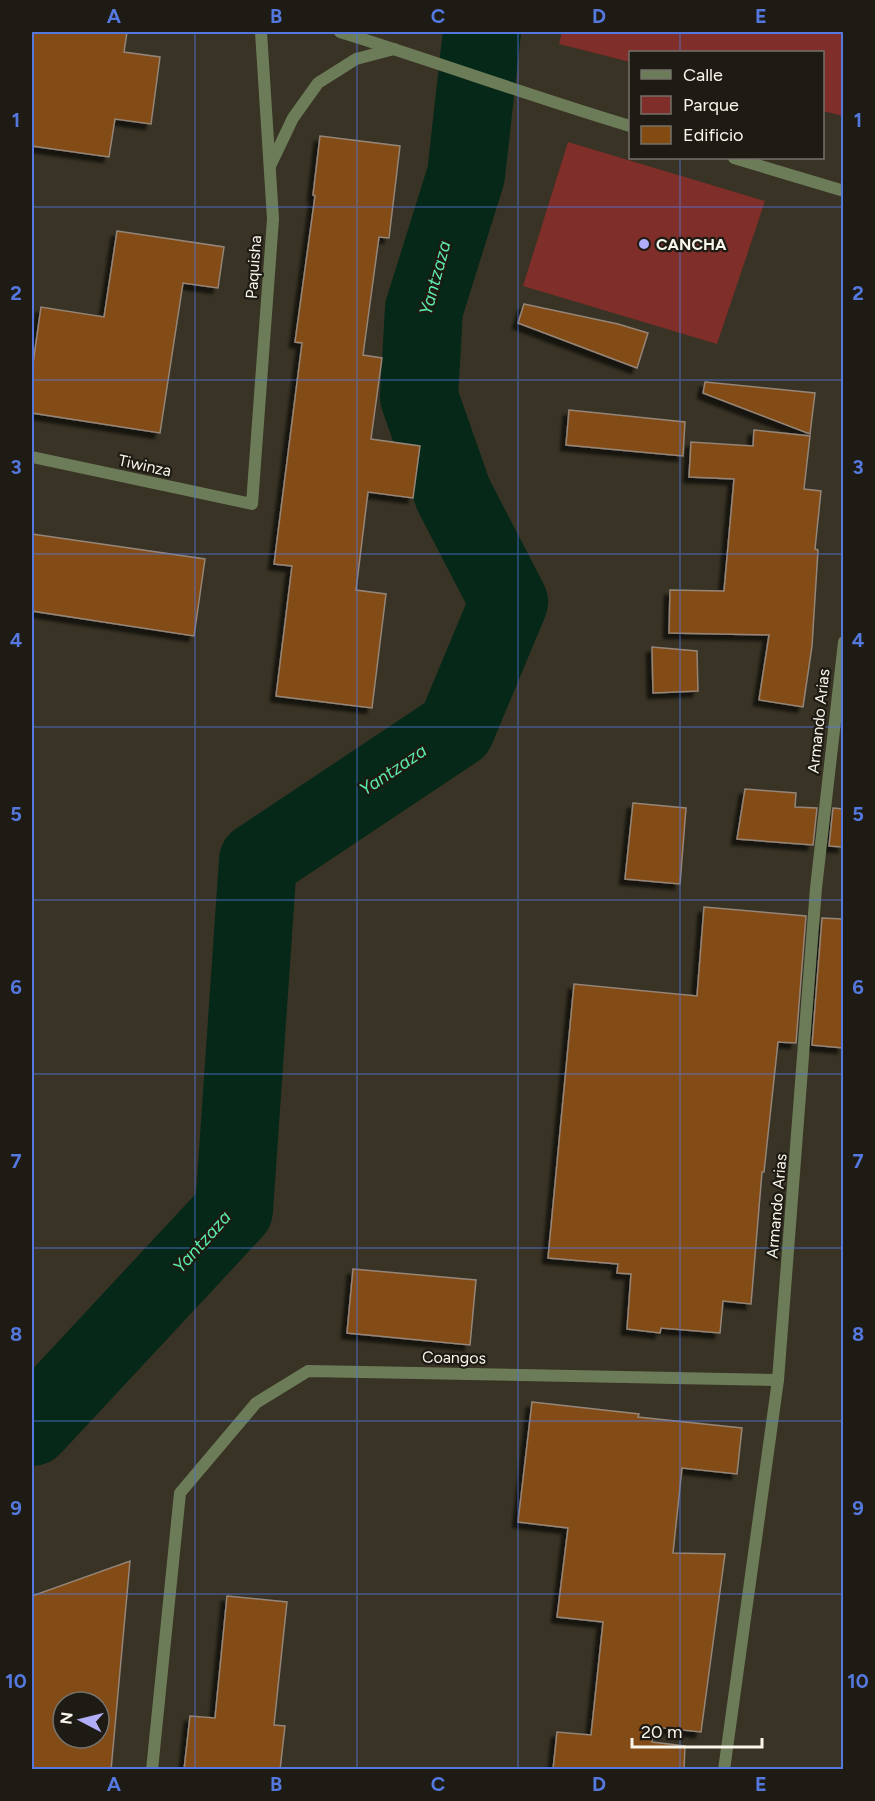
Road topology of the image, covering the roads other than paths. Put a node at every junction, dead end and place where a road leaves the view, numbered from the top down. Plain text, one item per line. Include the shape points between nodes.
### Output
1 (261, 32) edge
2 (340, 32) edge
3 (395, 49) junction
4 (629, 126) edge
5 (737, 159) edge
6 (270, 166) junction
7 (843, 191) edge
8 (32, 457) edge
9 (252, 504) joint
10 (843, 642) edge
11 (778, 1380) junction
12 (152, 1770) edge
13 (724, 1770) edge

1 - 6 street, Paquisha
2 - 3 street
3 - 4 street
3 - 6 street via 356,59 318,83 293,118
5 - 7 street
6 - 9 street, Paquisha via 273,219
8 - 9 street, Tiwinza
10 - 11 street, Armando Arias via 816,888
11 - 12 street, Coangos via 308,1371 255,1403 180,1493
11 - 13 street, Armando Arias

